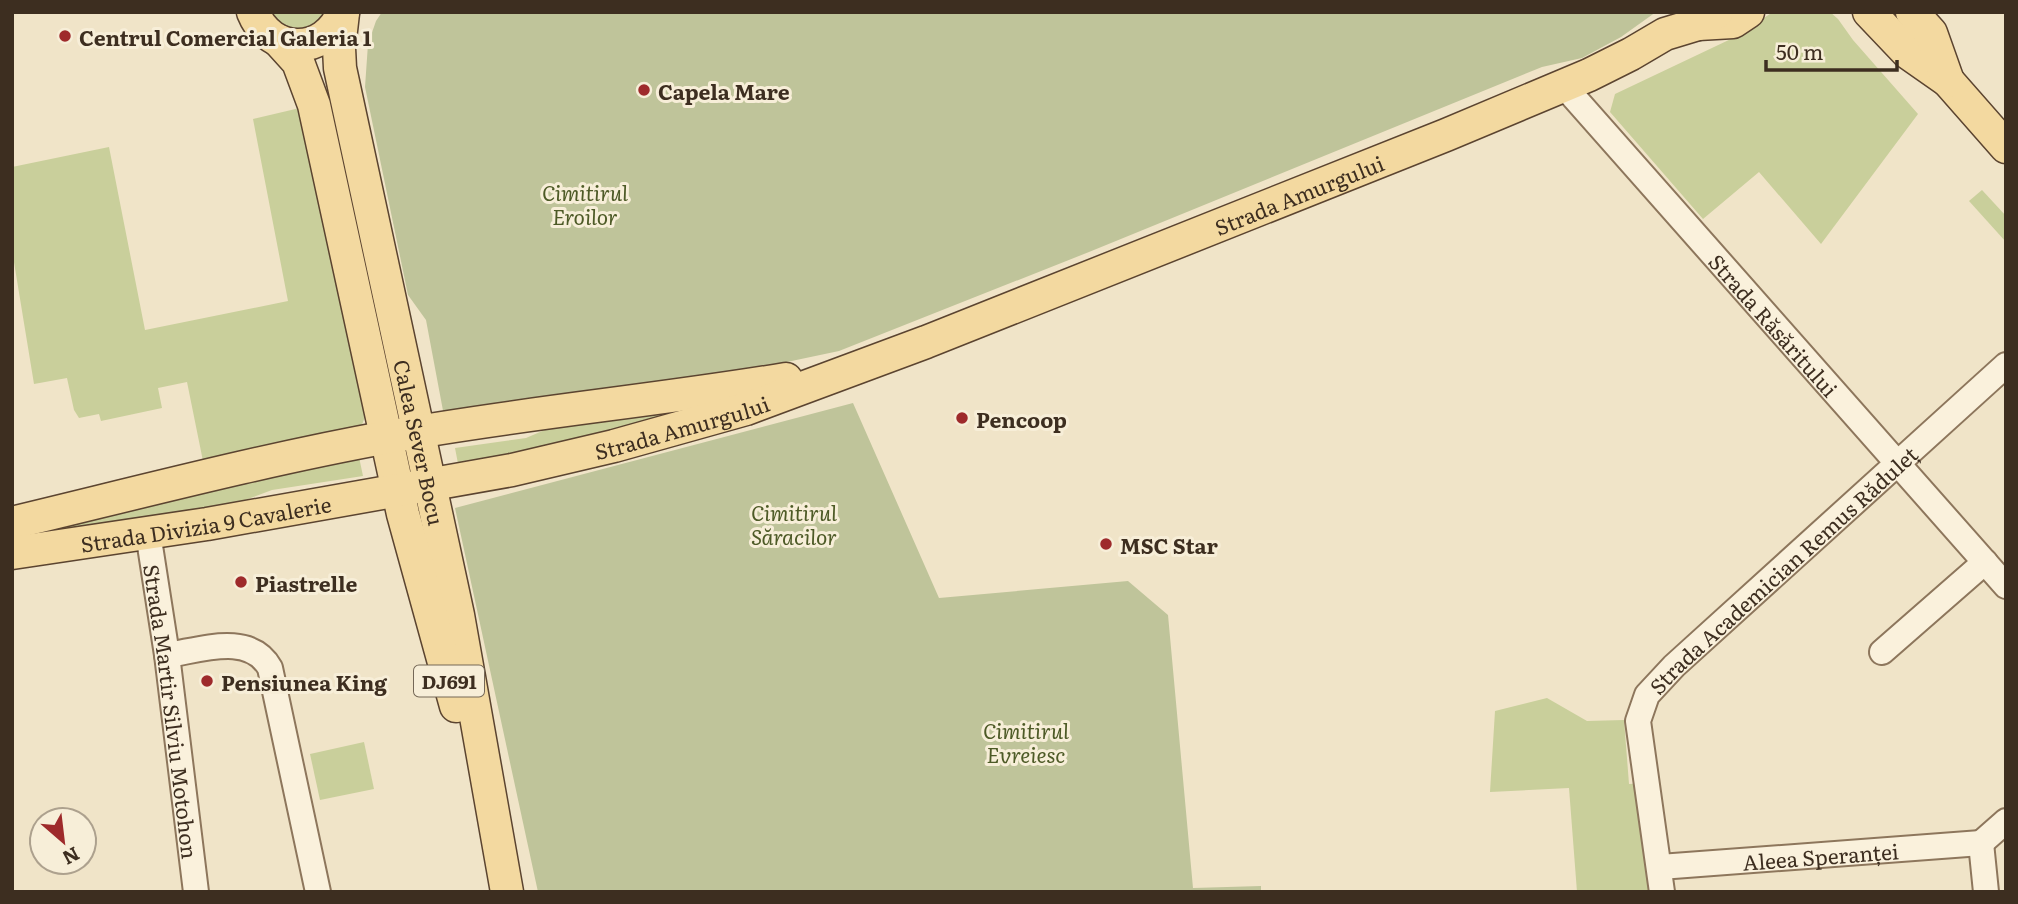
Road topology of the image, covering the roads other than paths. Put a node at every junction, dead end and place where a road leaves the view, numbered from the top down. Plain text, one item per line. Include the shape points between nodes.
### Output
1 (253, 12) edge
2 (368, 12) edge
3 (1748, 12) edge
4 (1869, 12) edge
5 (1912, 12) edge
6 (343, 13) edge
7 (1691, 21) edge
8 (277, 41) junction
9 (1948, 81) junction
10 (1564, 86) junction
11 (346, 92) junction
12 (2006, 147) edge
13 (926, 342) junction
14 (2006, 365) edge
15 (419, 432) junction
16 (386, 437) junction
17 (1898, 464) junction
18 (430, 485) junction
19 (398, 490) junction
20 (12, 523) edge
21 (148, 533) junction
22 (12, 553) edge
23 (1985, 562) junction
24 (2006, 586) edge
25 (1882, 652) dead end
26 (167, 655) junction
27 (2006, 821) edge
28 (1981, 843) junction
29 (1660, 867) junction
30 (505, 882) edge
31 (196, 892) edge
32 (318, 892) edge
33 (1662, 892) edge
34 (1986, 892) edge

1 - 8 main road, DJ691 via 259,25
2 - 11 main road via 354,43
3 - 7 main road via 1733,22
4 - 9 main road via 1908,54
5 - 9 main road via 1931,33
6 - 8 main road, DJ691 via 335,27 317,41 302,46
6 - 11 main road, Calea Sever Bocu / DJ691 via 339,47
7 - 10 main road, Strada Amurgului
8 - 16 main road, Calea Sever Bocu / DJ691 via 298,62 314,105
9 - 12 main road
10 - 13 main road, Strada Amurgului
10 - 17 street, Strada Răsăritului
11 - 15 main road, Calea Sever Bocu / DJ691
13 - 15 main road, Strada Amurgului via 792,378
13 - 18 main road, Strada Amurgului via 704,422 565,458
14 - 17 street, Strada Academician Remus Răduleț
15 - 16 main road, Strada Amurgului
15 - 18 main road, Calea Sever Bocu / DJ691
16 - 19 main road, Calea Sever Bocu / DJ691
16 - 20 main road, Strada Divizia 9 Cavalerie
17 - 23 street, Strada Răsăritului
17 - 29 street, Strada Academician Remus Răduleț via 1647,695 1639,729
18 - 19 main road, Strada Amurgului
18 - 30 main road, Calea Sever Bocu / DJ691
19 - 21 main road, Strada Divizia 9 Cavalerie
19 - 30 main road, Calea Sever Bocu / DJ691
21 - 22 main road, Strada Divizia 9 Cavalerie
21 - 26 street, Strada Martir Silviu Motohon
23 - 24 street, Strada Răsăritului
23 - 25 street
26 - 31 street, Strada Martir Silviu Motohon
26 - 32 street via 235,645 264,657
27 - 28 street
28 - 29 street, Aleea Speranței
28 - 34 street
29 - 33 street, Strada Academician Remus Răduleț

